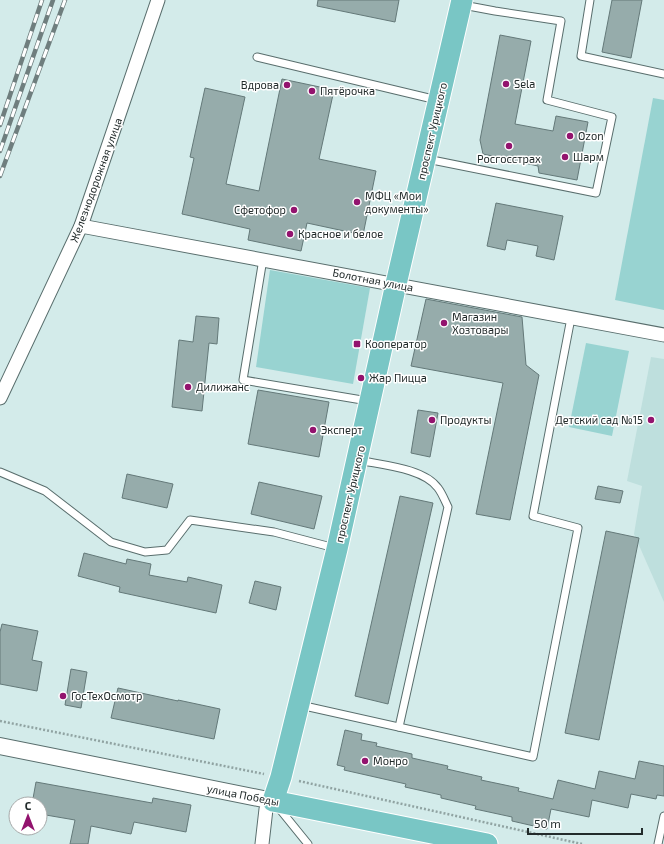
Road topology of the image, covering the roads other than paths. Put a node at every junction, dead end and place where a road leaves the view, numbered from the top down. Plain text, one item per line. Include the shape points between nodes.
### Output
1 (158, 0) edge
2 (590, 0) edge
3 (462, 2) edge
4 (257, 57) dead end
5 (664, 74) edge
6 (439, 101) junction
7 (425, 159) junction
8 (81, 226) junction
9 (263, 259) junction
10 (396, 284) junction
11 (571, 318) junction
12 (664, 335) edge
13 (0, 398) edge
14 (370, 402) junction
15 (357, 460) junction
16 (0, 472) edge
17 (337, 549) junction
18 (298, 704) junction
19 (399, 727) junction
20 (0, 746) edge
21 (273, 801) junction
22 (664, 816) edge
23 (451, 841) edge
24 (262, 844) edge
25 (308, 844) edge
26 (487, 844) edge
27 (658, 844) edge

1 - 8 street, Железнодорожная улица
2 - 5 lane via 581,56
3 - 6 main road, проспект Урицкого
3 - 7 lane via 495,11 560,21 547,100 612,117 596,193
4 - 6 lane
6 - 7 main road, проспект Урицкого
7 - 10 main road, проспект Урицкого
8 - 9 street, Болотная улица
8 - 13 street, Железнодорожная улица
9 - 10 street, Болотная улица
9 - 14 lane via 243,380
10 - 11 street, Болотная улица
10 - 14 main road, проспект Урицкого
11 - 12 street, Болотная улица
11 - 19 lane via 533,516 578,528 533,757
14 - 15 main road, проспект Урицкого
15 - 17 main road, проспект Урицкого
15 - 19 lane via 416,472 438,488 448,508
16 - 17 lane via 45,491 111,542 145,552 167,550 190,520 274,532
17 - 18 main road, проспект Урицкого
18 - 19 lane
18 - 21 main road, проспект Урицкого
20 - 21 street, улица Победы
21 - 23 main road, улица Победы
21 - 24 street, проспект Урицкого via 266,809
21 - 25 lane
22 - 27 lane
23 - 26 main road, улица Победы

